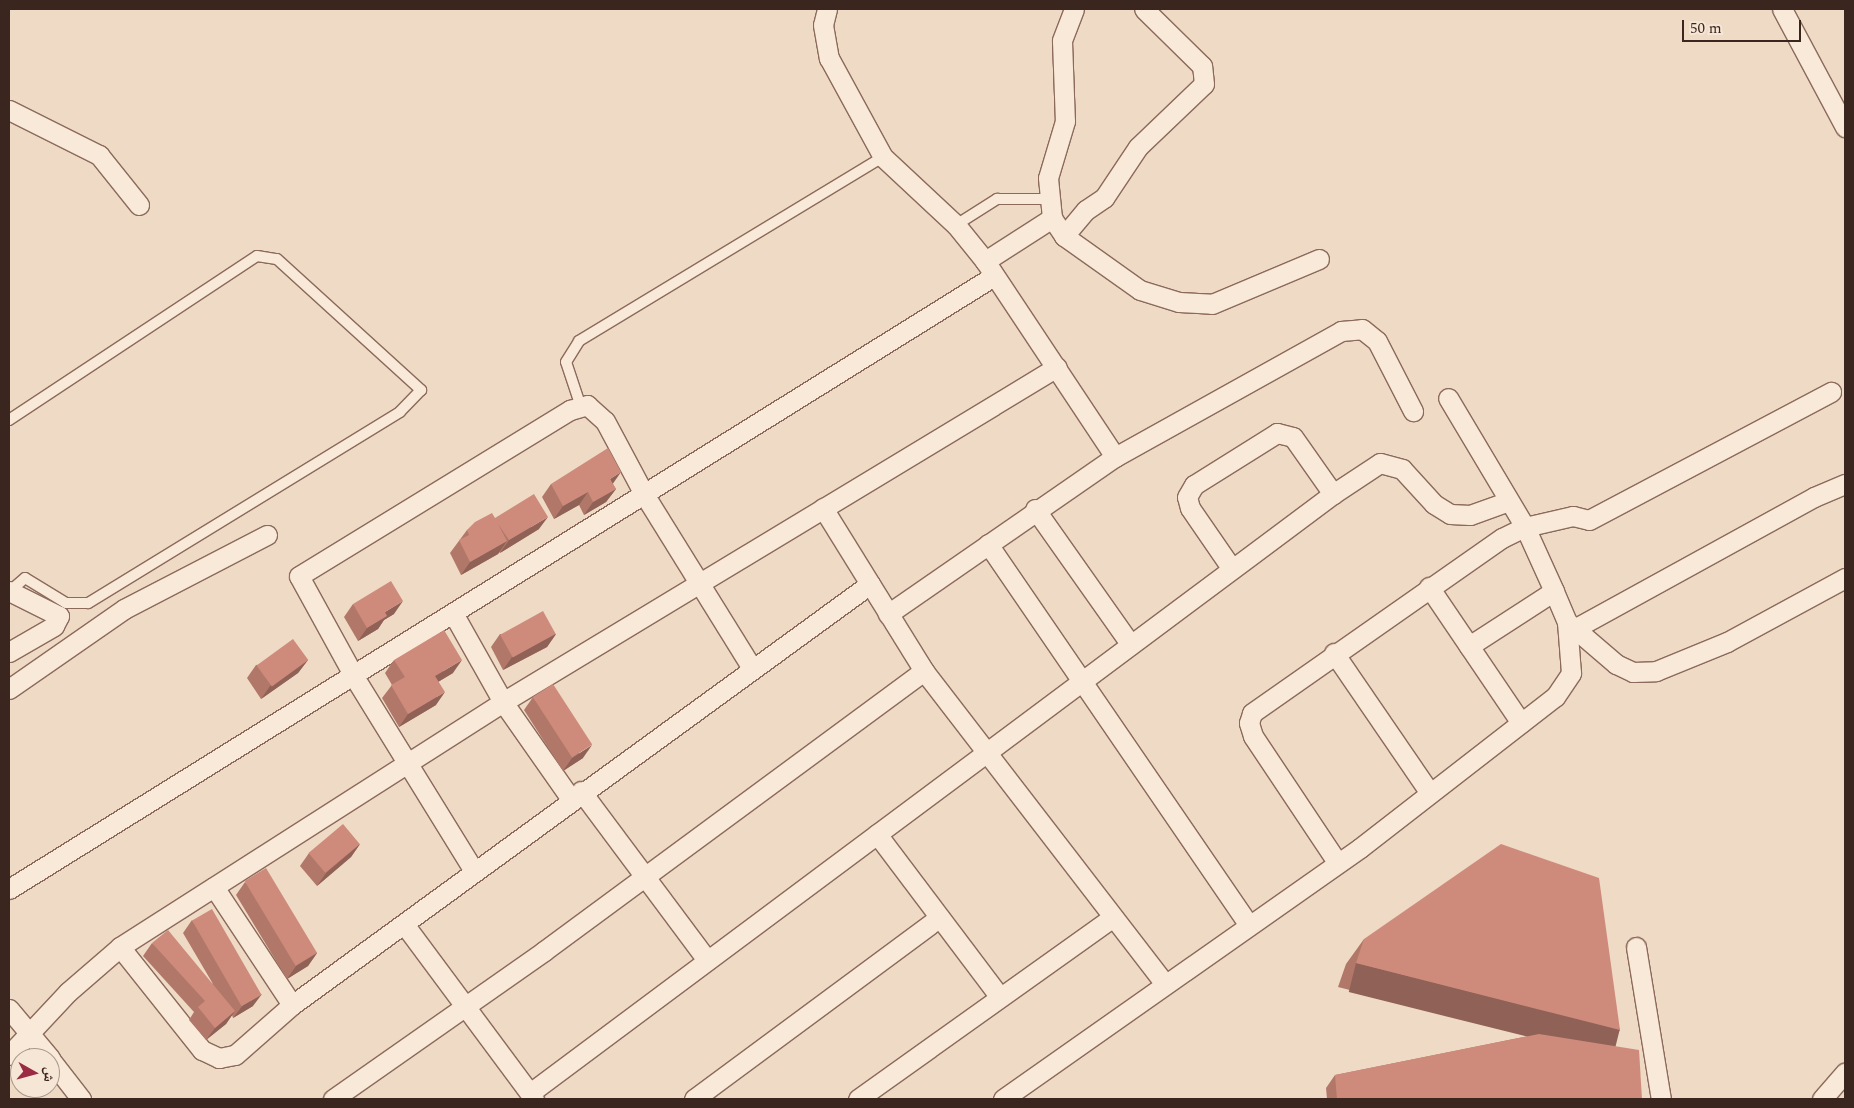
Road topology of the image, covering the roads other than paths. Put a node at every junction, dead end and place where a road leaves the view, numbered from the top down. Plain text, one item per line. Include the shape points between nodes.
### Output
1 (827, 9) edge
2 (1074, 9) edge
3 (1144, 9) edge
4 (1782, 9) edge
5 (9, 110) edge
6 (1845, 127) edge
7 (883, 156) junction
8 (1048, 199) junction
9 (138, 205) dead end
10 (1052, 218) junction
11 (956, 225) junction
12 (1064, 236) junction
13 (1319, 259) dead end
14 (989, 269) junction
15 (1057, 367) junction
16 (1831, 392) dead end
17 (1448, 398) dead end
18 (580, 404) junction
19 (1413, 411) dead end
20 (9, 420) edge
21 (1115, 457) junction
22 (1845, 484) edge
23 (644, 494) junction
24 (1333, 494) junction
25 (1509, 501) junction
26 (823, 508) junction
27 (1035, 509) junction
28 (1524, 527) junction
29 (267, 535) dead end
30 (988, 544) junction
31 (1232, 569) junction
32 (1845, 578) edge
33 (697, 582) junction
34 (870, 584) junction
35 (1430, 587) junction
36 (9, 591) edge
37 (1554, 591) junction
38 (888, 614) junction
39 (454, 615) junction
40 (1570, 626) junction
41 (1131, 645) junction
42 (1469, 646) junction
43 (9, 652) edge
44 (1334, 653) junction
45 (752, 668) junction
46 (924, 671) junction
47 (355, 678) junction
48 (1080, 683) junction
49 (9, 689) edge
50 (503, 702) junction
51 (1521, 723) junction
52 (985, 753) junction
53 (408, 767) junction
54 (1429, 792) junction
55 (576, 795) junction
56 (877, 834) junction
57 (1337, 862) junction
58 (474, 871) junction
59 (645, 877) junction
60 (214, 888) junction
61 (9, 889) edge
62 (1113, 917) junction
63 (937, 919) junction
64 (404, 924) junction
65 (1248, 924) junction
66 (120, 947) junction
67 (1636, 947) dead end
68 (707, 960) junction
69 (1166, 984) junction
70 (1000, 997) junction
71 (292, 1005) junction
72 (465, 1007) junction
73 (9, 1009) edge
74 (30, 1032) junction
75 (42, 1048) edge
76 (9, 1055) edge
77 (60, 1071) edge
78 (1845, 1073) edge
79 (532, 1096) edge
80 (81, 1099) edge
81 (333, 1099) edge
82 (694, 1099) edge
83 (858, 1099) edge
84 (1003, 1099) edge
85 (1661, 1099) edge
86 (1822, 1099) edge

1 - 7 street via 823,25 829,58
2 - 8 street via 1062,41 1065,121 1048,178
3 - 12 street via 1202,66 1204,84 1138,147 1104,198 1086,210
4 - 6 street
5 - 9 street via 99,155
7 - 11 street
7 - 18 lane via 579,341 566,362
8 - 10 street
8 - 11 lane via 997,199
10 - 12 street
10 - 14 street
11 - 14 street
12 - 13 street via 1140,290 1179,302 1212,304
14 - 15 street
14 - 23 street
15 - 21 street
15 - 26 street
16 - 28 street via 1589,520 1573,516
17 - 25 street
18 - 23 street via 596,408 605,420
18 - 47 street via 299,576
19 - 21 street via 1377,341 1362,329 1348,329
20 - 36 lane via 257,256 277,258 421,390 400,412 88,603 66,603 25,578
21 - 27 street
22 - 40 street via 1814,497
23 - 33 street
23 - 39 street
24 - 25 street via 1380,464 1402,469 1434,504 1450,514 1470,515
24 - 31 street
24 - 31 street via 1293,437 1282,433 1273,434 1194,485 1187,497 1190,508
25 - 28 street
26 - 33 street
26 - 34 street
27 - 30 street
27 - 41 street
28 - 35 street
28 - 37 street
29 - 49 street via 124,609
30 - 38 street
30 - 48 street
31 - 41 street
32 - 40 street via 1727,642 1668,669 1633,672 1600,653
33 - 45 street
33 - 50 street
34 - 38 street
34 - 45 street
35 - 42 street
35 - 44 street
36 - 43 street via 59,616 54,626
37 - 40 street
37 - 42 street
38 - 46 street
39 - 47 street
39 - 50 street
40 - 51 street via 1571,673 1555,697
41 - 48 street
42 - 51 street
44 - 54 street
44 - 57 street via 1268,698 1249,723
45 - 55 street
46 - 52 street
46 - 59 street
47 - 53 street
47 - 61 street
48 - 52 street
48 - 65 street
50 - 53 street
50 - 55 street
51 - 54 street
52 - 56 street
52 - 62 street
53 - 58 street
53 - 60 street
54 - 57 street
55 - 58 street
55 - 59 street
56 - 63 street
56 - 68 street
57 - 65 street
58 - 64 street
59 - 68 street
59 - 72 street
60 - 66 street
60 - 71 street
62 - 69 street
62 - 70 street
63 - 70 street
63 - 82 street
64 - 71 street
64 - 72 street
65 - 69 street
66 - 71 street via 195,1043 211,1056 235,1055
66 - 74 street
67 - 85 street
68 - 79 street
69 - 84 street
70 - 83 street
72 - 79 street
72 - 81 street
73 - 74 street
74 - 75 street
74 - 76 street
77 - 80 street
78 - 86 street

